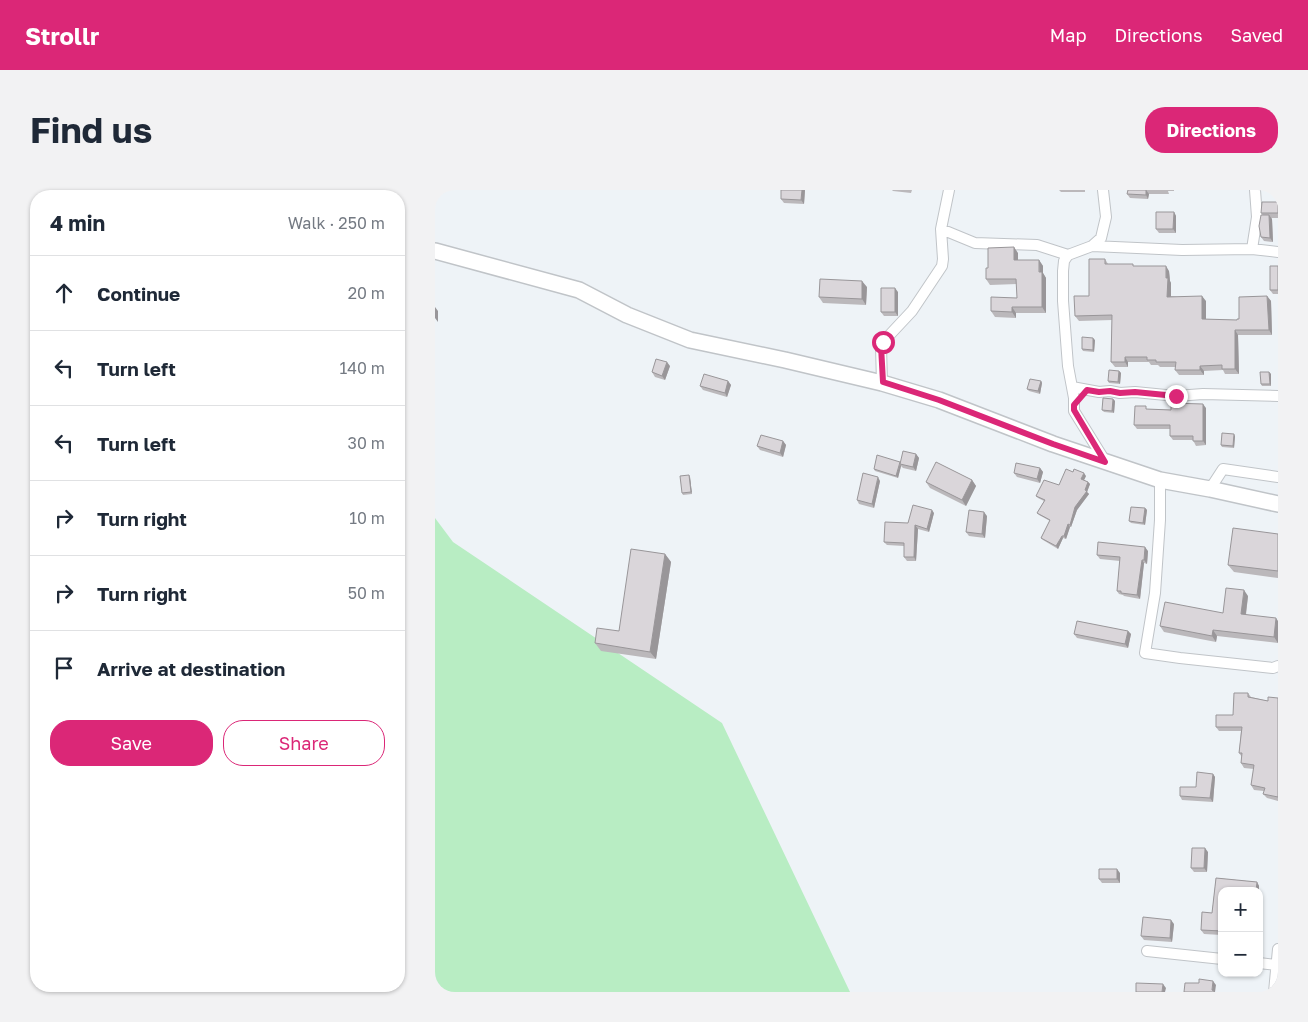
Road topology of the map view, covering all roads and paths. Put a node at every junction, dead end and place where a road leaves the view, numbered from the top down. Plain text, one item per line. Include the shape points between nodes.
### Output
1 (949, 190) edge
2 (1103, 190) edge
3 (1255, 190) edge
4 (941, 229) junction
5 (1092, 246) junction
6 (1252, 249) junction
7 (435, 251) edge
8 (1278, 252) edge
9 (1068, 255) junction
10 (883, 382) junction
11 (1072, 387) junction
12 (1087, 390) junction
13 (1278, 396) edge
14 (1074, 405) junction
15 (1105, 462) junction
16 (1278, 477) edge
17 (1160, 480) junction
18 (1210, 489) junction
19 (1278, 504) edge
20 (1278, 666) edge
21 (1278, 949) edge
22 (1147, 950) dead end
23 (1218, 959) edge
24 (1263, 964) edge
25 (1276, 965) junction
26 (1274, 992) edge

1 - 4 street
2 - 5 street via 1105,217 1101,238
3 - 6 street via 1257,217
4 - 9 street via 975,243 1037,246
4 - 10 street via 942,266 912,311 881,346
5 - 6 street
5 - 9 street
6 - 8 street
7 - 10 main road via 579,290 627,315 690,340
9 - 11 street via 1064,261 1063,301
10 - 15 main road
11 - 12 street
11 - 14 street
12 - 13 street via 1176,396
12 - 14 street
14 - 15 street
15 - 17 main road
16 - 18 street via 1223,470
17 - 18 main road
17 - 20 street via 1155,593 1145,653
18 - 19 main road
21 - 25 street
22 - 23 street
24 - 25 street
25 - 26 street

